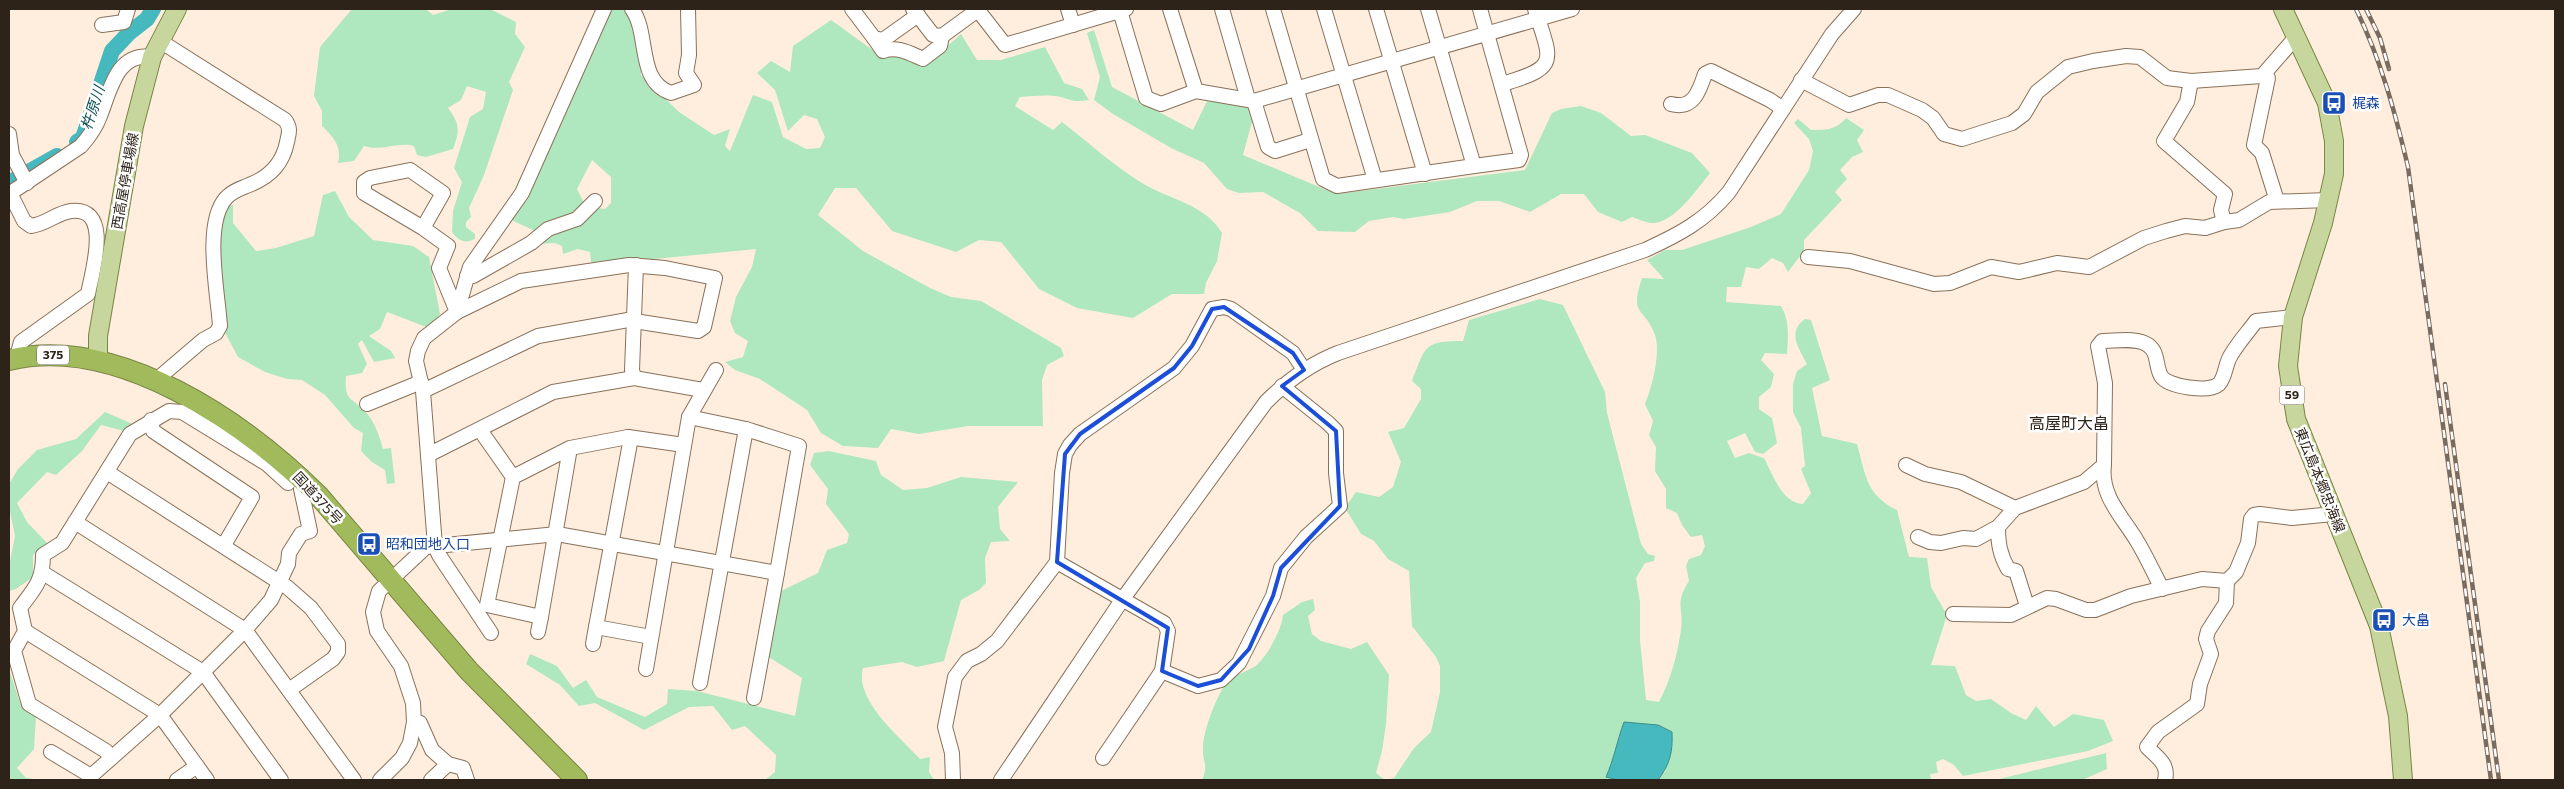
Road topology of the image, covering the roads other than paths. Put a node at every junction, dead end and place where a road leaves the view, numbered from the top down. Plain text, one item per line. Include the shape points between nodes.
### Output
1 (128, 9) edge
2 (604, 9) edge
3 (632, 9) edge
4 (688, 9) edge
5 (852, 9) edge
6 (978, 9) edge
7 (1068, 9) edge
8 (1170, 9) edge
9 (1222, 9) edge
10 (1273, 9) edge
11 (1324, 9) edge
12 (1376, 9) edge
13 (1428, 9) edge
14 (1480, 9) edge
15 (1572, 9) edge
16 (1854, 9) edge
17 (2283, 9) edge
18 (175, 10) edge
19 (1123, 10) edge
20 (916, 12) edge
21 (1537, 14) edge
22 (102, 25) dead end
23 (1073, 25) junction
24 (1487, 33) junction
25 (942, 36) junction
26 (2296, 37) junction
27 (874, 38) junction
28 (160, 41) junction
29 (1440, 48) junction
30 (152, 57) junction
31 (1391, 62) junction
32 (2265, 74) junction
33 (1344, 75) junction
34 (1801, 80) junction
35 (2191, 81) junction
36 (1502, 84) junction
37 (1296, 89) junction
38 (1196, 91) junction
39 (1251, 100) junction
40 (1671, 104) dead end
41 (1783, 109) junction
42 (9, 134) edge
43 (1310, 140) junction
44 (1474, 166) junction
45 (1425, 174) junction
46 (24, 177) junction
47 (1375, 180) junction
48 (10, 194) edge
49 (595, 200) dead end
50 (2328, 200) junction
51 (2278, 201) junction
52 (2224, 222) junction
53 (423, 228) junction
54 (1808, 257) dead end
55 (636, 265) junction
56 (467, 276) junction
57 (457, 312) junction
58 (2293, 317) junction
59 (634, 320) junction
60 (13, 354) edge
61 (98, 361) junction
62 (716, 370) dead end
63 (1304, 370) junction
64 (634, 378) junction
65 (160, 381) junction
66 (1282, 386) junction
67 (422, 387) junction
68 (703, 390) junction
69 (367, 404) dead end
70 (689, 417) junction
71 (151, 420) junction
72 (746, 429) junction
73 (480, 430) junction
74 (628, 437) junction
75 (684, 445) junction
76 (570, 448) junction
77 (428, 455) junction
78 (1906, 464) dead end
79 (2104, 465) junction
80 (107, 472) junction
81 (300, 477) junction
82 (513, 477) junction
83 (2015, 508) junction
84 (2333, 514) junction
85 (75, 522) junction
86 (1998, 527) junction
87 (557, 534) junction
88 (1918, 537) dead end
89 (500, 539) junction
90 (224, 545) junction
91 (612, 545) junction
92 (435, 546) junction
93 (665, 553) junction
94 (1057, 562) junction
95 (721, 563) junction
96 (43, 573) junction
97 (777, 573) junction
98 (390, 580) junction
99 (2227, 581) junction
100 (280, 583) junction
101 (2162, 589) junction
102 (1122, 600) junction
103 (2027, 606) junction
104 (1953, 614) dead end
105 (541, 617) junction
106 (596, 627) junction
107 (245, 630) junction
108 (25, 631) junction
109 (538, 632) dead end
110 (491, 633) dead end
111 (651, 637) junction
112 (593, 644) dead end
113 (646, 669) dead end
114 (1162, 671) junction
115 (203, 672) junction
116 (700, 683) dead end
117 (289, 690) junction
118 (754, 698) dead end
119 (160, 715) junction
120 (414, 722) junction
121 (51, 752) dead end
122 (111, 758) junction
123 (1102, 758) dead end
124 (448, 764) junction
125 (197, 766) junction
126 (82, 776) edge
127 (178, 780) edge
128 (207, 780) edge
129 (281, 780) edge
130 (354, 780) edge
131 (380, 780) edge
132 (431, 780) edge
133 (467, 780) edge
134 (577, 780) edge
135 (953, 780) edge
136 (1001, 780) edge
137 (2165, 780) edge
138 (2403, 780) edge

1 - 22 street via 124,22
2 - 56 street via 522,192
3 - 4 street via 645,47 648,71 671,93 694,85 686,72 690,55
5 - 27 street
6 - 23 street via 1005,45
6 - 25 street
7 - 23 street
8 - 38 street
9 - 39 street
10 - 37 street
11 - 33 street
12 - 31 street
13 - 29 street
14 - 24 street
15 - 21 street
16 - 34 street via 1832,34
17 - 26 main road, 東広島本郷忠海線 / 59
18 - 28 main road, 西高屋停車場線
19 - 23 street
19 - 38 street via 1146,98 1161,104
20 - 25 street via 933,34
20 - 27 street via 884,40
21 - 24 street
21 - 36 street via 1548,49 1543,68 1533,75
24 - 29 street
24 - 36 street
25 - 27 street via 940,46 923,59 892,48 883,51
26 - 32 street
26 - 50 main road, 東広島本郷忠海線 / 59 via 2327,103 2334,141 2334,174
28 - 30 main road, 西高屋停車場線
28 - 65 street via 285,120 290,130 279,165 256,183 233,192 217,212 214,240 220,326 216,333 162,375
29 - 31 street
29 - 44 street
30 - 46 street via 131,60 122,66 109,89 100,117 82,146
30 - 61 main road, 西高屋停車場線 via 134,126 98,336
31 - 33 street
31 - 45 street
32 - 35 street
32 - 51 street via 2268,78 2254,145 2262,153
33 - 37 street
33 - 47 street
34 - 35 street via 1849,104 1878,95 1897,98 1933,118 1944,134 1962,139 2012,123 2024,114 2037,92 2068,67 2126,56 2140,57 2167,78
34 - 41 street
35 - 52 street via 2187,102 2164,141 2225,194 2221,210
36 - 44 street via 1521,155 1519,160
37 - 39 street
37 - 43 street
38 - 39 street
39 - 43 street via 1268,147 1275,151
40 - 41 street via 1689,104 1705,74 1712,71
41 - 63 street via 1715,209 1680,234 1645,250 1338,352
42 - 46 street via 12,155
43 - 47 street via 1323,180 1337,186
44 - 45 street
45 - 47 street
46 - 48 street
48 - 60 street via 24,221 31,226 82,210 89,214 95,225 98,243 88,294 21,342
49 - 56 street via 577,219 548,229 473,276
50 - 51 street
50 - 58 main road, 東広島本郷忠海線 / 59
51 - 52 street via 2269,202 2239,220
52 - 54 street via 2205,228 2185,226 2159,233 2089,267 2057,263 2019,272 1991,267 1950,283 1934,284 1850,261
53 - 53 street via 364,193 364,182 410,170 444,193
53 - 57 street via 448,246 439,268
55 - 57 street via 521,282
55 - 59 street
55 - 59 street via 715,278 715,284 704,327 698,332
56 - 57 street
57 - 67 street via 424,338 416,361
58 - 79 street via 2256,321 2230,356 2222,380 2208,389 2166,381 2153,350 2146,344 2138,341 2102,342 2098,346 2105,383
58 - 84 main road, 東広島本郷忠海線 / 59 via 2288,366 2296,419
59 - 64 street
59 - 67 street via 538,336
60 - 61 highway, 国道375号 / 375 via 60,354
61 - 65 highway, 国道375号 / 375
62 - 68 street
63 - 66 street
63 - 94 street via 1293,353 1230,309 1224,306 1212,309 1192,346 1174,368 1080,434 1070,445 1062,473
64 - 68 street
64 - 73 street via 553,392
65 - 81 highway, 国道375号 / 375 via 247,435
66 - 102 street via 1266,402
66 - 114 street via 1336,431 1340,506 1306,537 1281,568 1274,596 1239,663 1221,680 1198,686
67 - 69 street
67 - 77 street
68 - 70 street
70 - 72 street
70 - 75 street
71 - 80 street via 130,434
71 - 81 street via 169,411 182,412 267,464 288,483
71 - 90 street via 153,431 252,497
72 - 95 street
72 - 97 street via 799,446
73 - 77 street
73 - 82 street
74 - 75 street
74 - 76 street
74 - 91 street via 630,443
75 - 93 street
76 - 82 street
76 - 87 street
77 - 92 street
78 - 83 street via 1925,474 1962,482
79 - 83 street via 2084,482
79 - 101 street via 2103,477 2110,500
80 - 85 street
80 - 90 street
81 - 98 highway, 国道375号 / 375
81 - 100 street via 310,531 301,534 288,553 288,564
82 - 89 street
83 - 86 street
84 - 99 street via 2292,518 2254,515 2248,543 2236,572
84 - 138 main road, 東広島本郷忠海線 / 59 via 2379,626 2398,716
85 - 96 street via 62,543 43,555
85 - 107 street
86 - 88 street via 1976,539 1941,543
86 - 103 street via 2002,559 2008,569 2016,570
87 - 89 street
87 - 91 street
87 - 105 street
89 - 92 street
89 - 105 street via 487,605
90 - 100 street
91 - 93 street
91 - 106 street
92 - 98 street via 426,547
92 - 110 street
93 - 95 street
93 - 111 street
94 - 102 street
94 - 135 street via 998,641 967,660 958,670 945,727 952,753
95 - 97 street
95 - 116 street
96 - 108 street via 20,608
96 - 115 street
97 - 118 street
98 - 120 street via 379,591 375,601 374,623 401,666 413,703
98 - 134 highway, 国道375号 / 375 via 469,671
99 - 101 street via 2202,579
99 - 137 street via 2226,603 2206,639 2210,654 2197,704 2158,732 2147,747 2166,766
100 - 107 street via 271,600
100 - 117 street via 312,608 338,644 334,659
101 - 103 street via 2131,596 2095,610 2047,598
102 - 114 street via 1168,628
102 - 136 street
103 - 104 street via 2011,615
105 - 109 street
106 - 111 street
106 - 112 street
107 - 115 street
107 - 117 street
108 - 119 street
108 - 122 street via 14,651 29,704 106,751
111 - 113 street
114 - 123 street
115 - 119 street
115 - 129 street
117 - 130 street
119 - 122 street
119 - 125 street
120 - 124 street via 420,722 432,750
120 - 131 street via 410,743 402,758
121 - 126 street
122 - 126 street via 91,776
124 - 132 street
124 - 133 street via 463,768
125 - 127 street
125 - 128 street

